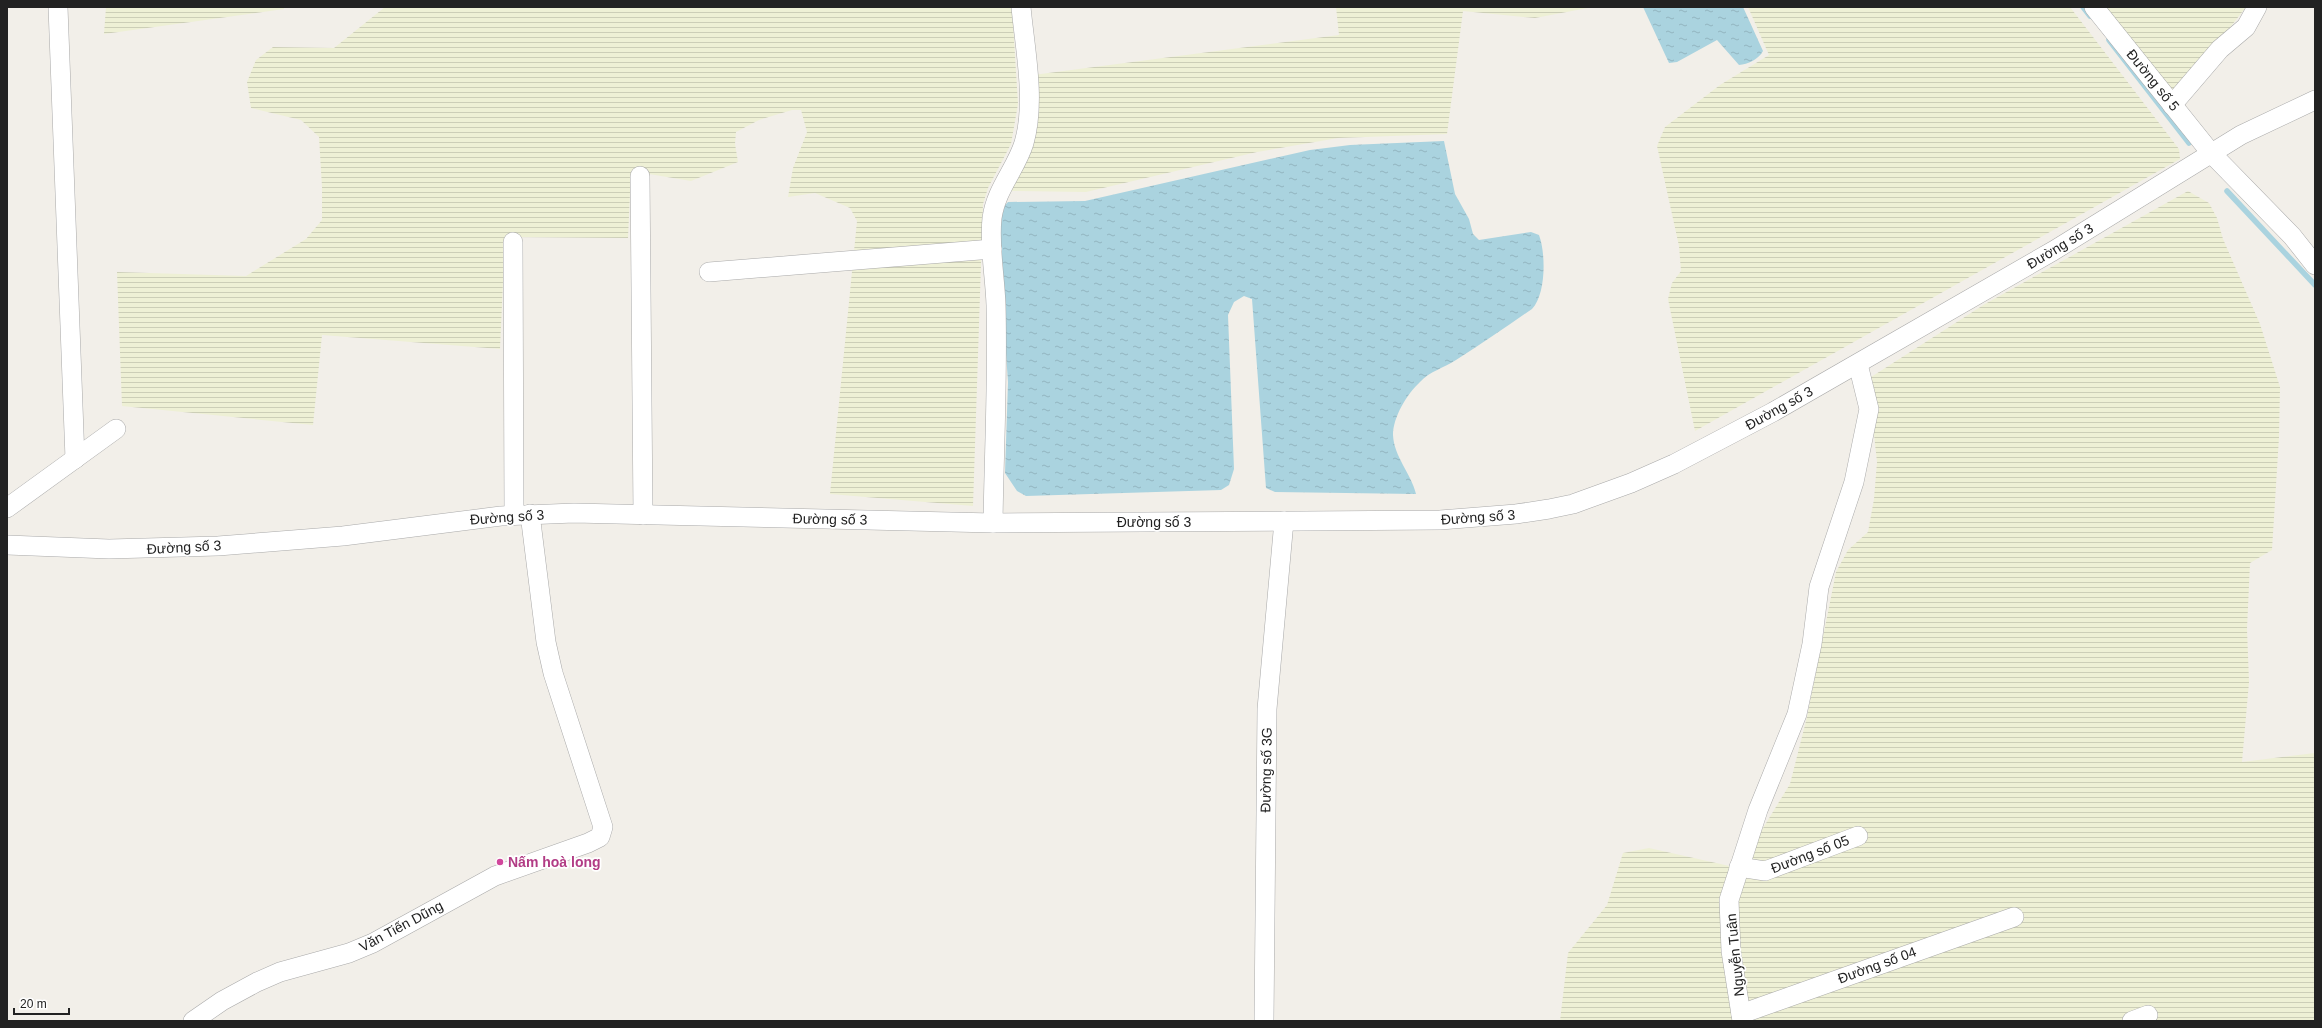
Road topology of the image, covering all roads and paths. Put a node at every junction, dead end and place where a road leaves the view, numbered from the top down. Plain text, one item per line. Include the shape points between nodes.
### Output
1 (58, 7) edge
2 (1021, 7) edge
3 (2094, 7) edge
4 (2257, 7) edge
5 (2315, 100) edge
6 (2172, 105) junction
7 (2211, 153) junction
8 (640, 176) dead end
9 (513, 242) dead end
10 (992, 249) junction
11 (2315, 265) edge
12 (709, 272) dead end
13 (1858, 364) junction
14 (116, 429) dead end
15 (75, 459) junction
16 (7, 508) edge
17 (522, 515) junction
18 (643, 515) junction
19 (1284, 521) junction
20 (993, 523) junction
21 (7, 545) edge
22 (1858, 836) dead end
23 (1739, 867) junction
24 (2014, 917) dead end
25 (1742, 1018) edge
26 (193, 1021) edge
27 (1264, 1021) edge

1 - 15 street
2 - 10 street via 1028,90 1024,140 995,203 992,217
3 - 6 street, Đường số 5
4 - 6 street via 2246,27 2220,49
5 - 7 street, Đường số 3 via 2241,135
6 - 7 street, Đường số 5
7 - 11 street, Đường số 5 via 2292,236
7 - 13 street, Đường số 3 via 2053,251
8 - 18 street
9 - 17 street
10 - 12 street
10 - 20 street via 996,305
13 - 19 street, Đường số 3 via 1674,464 1604,494 1573,504 1516,514 1454,519
13 - 23 street, Nguyễn Tuân via 1869,409 1854,482 1819,587 1812,644 1798,714 1758,810
14 - 15 street
15 - 16 street
17 - 18 street, Đường số 3
17 - 21 street, Đường số 3 via 343,536 218,546 109,549
17 - 26 street, Văn Tiến Dũng via 546,642 603,827 600,836 588,843 496,876 373,943 349,953 280,972 257,982
18 - 20 street, Đường số 3
19 - 20 street, Đường số 3
19 - 27 street, Đường số 3G via 1267,709
22 - 23 street, Đường số 05 via 1765,872
23 - 25 street, Nguyễn Tuân via 1729,900 1731,951
24 - 25 street, Đường số 04

